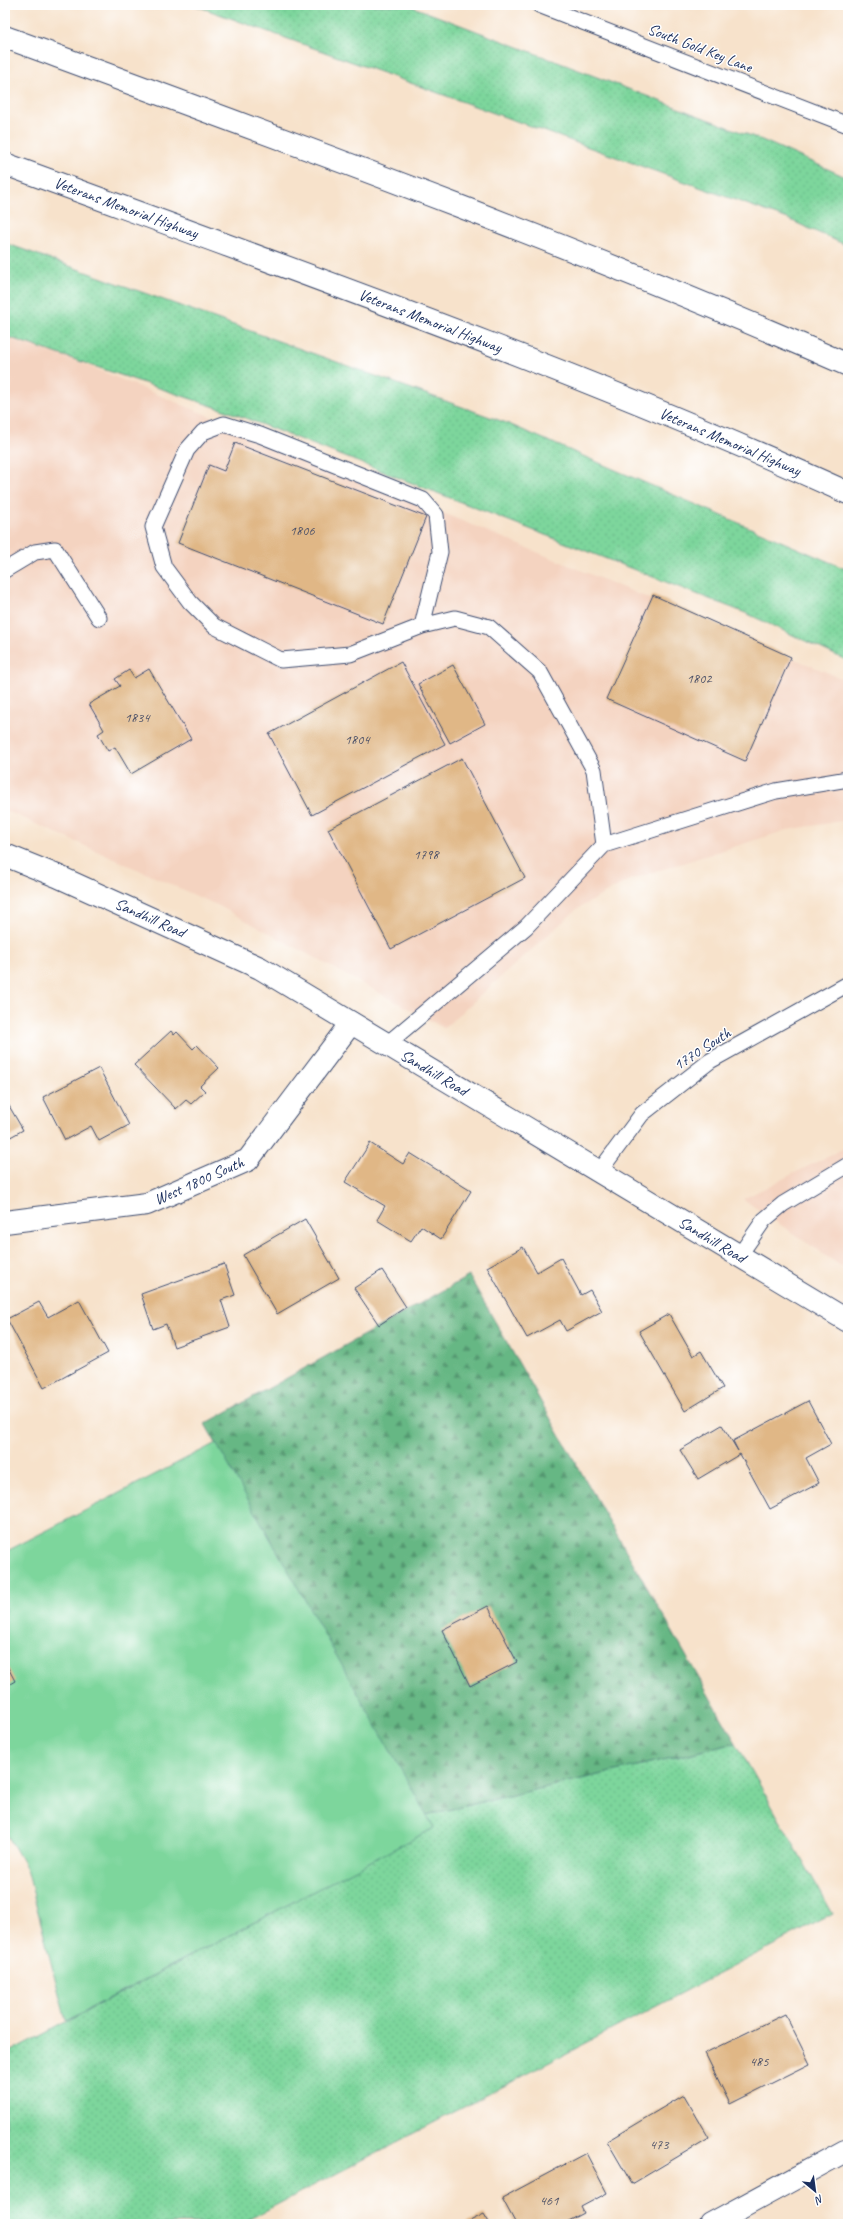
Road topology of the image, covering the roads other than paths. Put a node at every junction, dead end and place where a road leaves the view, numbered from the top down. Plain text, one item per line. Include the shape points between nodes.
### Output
1 (539, 5) edge
2 (5, 37) edge
3 (848, 125) edge
4 (5, 164) edge
5 (848, 365) edge
6 (848, 493) edge
7 (5, 570) edge
8 (99, 618) dead end
9 (422, 626) junction
10 (848, 779) edge
11 (604, 845) junction
12 (5, 855) edge
13 (848, 984) edge
14 (351, 1023) junction
15 (386, 1044) junction
16 (848, 1165) edge
17 (599, 1172) junction
18 (5, 1222) edge
19 (740, 1256) junction
20 (848, 1321) edge
21 (846, 2152) edge
22 (711, 2224) edge

1 - 3 lane, South Gold Key Lane
2 - 5 main road via 493,218 764,328
4 - 6 main road, Veterans Memorial Highway via 465,333 629,399
7 - 8 lane via 35,552 55,549
9 - 9 lane via 350,654 281,660 214,626 190,602 164,567 153,527 188,450 203,432 224,424 423,500 436,515 440,552
9 - 11 lane via 455,618 489,627 540,672 594,770
10 - 11 lane via 776,791
11 - 15 lane via 526,927
12 - 14 main road, Sandhill Road via 260,968
13 - 17 lane, 1770 South via 710,1061 642,1114
14 - 15 main road, Sandhill Road
14 - 18 main road, West 1800 South via 248,1160 147,1204
15 - 17 main road, Sandhill Road
16 - 19 lane via 782,1204 764,1220
17 - 19 main road, Sandhill Road
19 - 20 main road, Sandhill Road
21 - 22 main road

